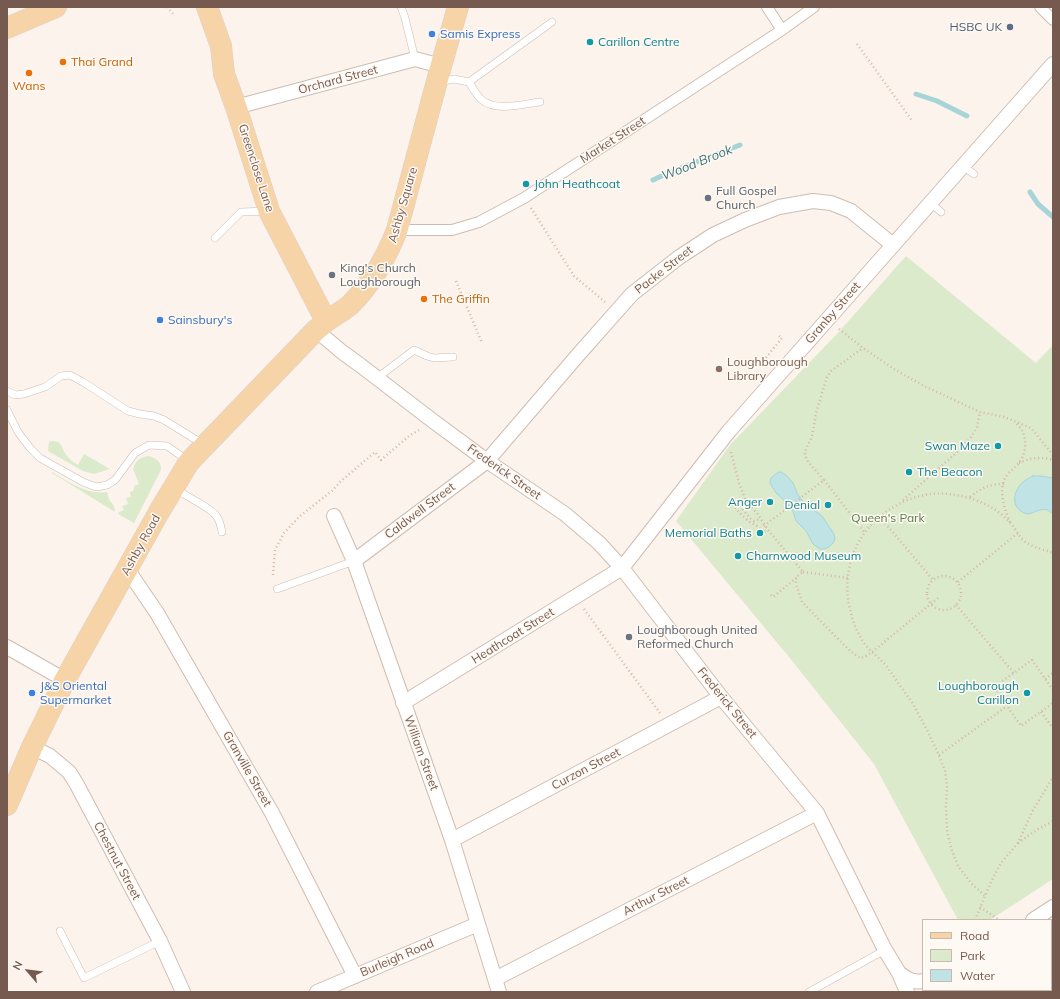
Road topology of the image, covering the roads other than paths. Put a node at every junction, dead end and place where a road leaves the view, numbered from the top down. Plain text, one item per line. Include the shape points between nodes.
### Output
1 (56, 7) edge
2 (207, 7) edge
3 (401, 7) edge
4 (458, 7) edge
5 (767, 7) edge
6 (814, 7) edge
7 (1040, 7) edge
8 (1053, 20) edge
9 (552, 22) dead end
10 (7, 28) edge
11 (782, 30) junction
12 (415, 60) junction
13 (1053, 64) edge
14 (439, 75) junction
15 (469, 82) junction
16 (540, 102) dead end
17 (236, 107) junction
18 (269, 211) junction
19 (397, 230) junction
20 (215, 238) dead end
21 (893, 245) junction
22 (321, 326) junction
23 (453, 357) dead end
24 (377, 378) junction
25 (7, 391) edge
26 (7, 410) edge
27 (205, 445) junction
28 (487, 461) junction
29 (189, 462) junction
30 (173, 488) junction
31 (334, 516) dead end
32 (222, 532) dead end
33 (354, 561) junction
34 (622, 568) junction
35 (128, 569) junction
36 (277, 589) dead end
37 (7, 647) edge
38 (65, 680) junction
39 (721, 697) junction
40 (403, 703) junction
41 (32, 748) junction
42 (7, 805) edge
43 (817, 813) junction
44 (452, 840) junction
45 (1053, 907) edge
46 (1035, 919) edge
47 (478, 924) junction
48 (60, 931) dead end
49 (160, 941) junction
50 (885, 950) junction
51 (899, 973) junction
52 (355, 976) junction
53 (922, 981) edge
54 (497, 986) edge
55 (183, 992) edge
56 (317, 992) edge
57 (809, 992) edge
58 (907, 992) edge

1 - 10 main road via 32,14
2 - 17 main road, Greenclose Lane via 221,46 224,74
3 - 12 lane
4 - 14 main road, Ashby Square
5 - 11 street
6 - 11 street, Market Street
7 - 8 street
9 - 15 lane
11 - 19 street, Market Street via 524,198 479,222 452,230
12 - 14 street, Orchard Street
12 - 17 street, Orchard Street
13 - 21 street, Granby Street via 936,208
14 - 15 lane
14 - 19 main road, Ashby Square
15 - 16 lane via 481,99 490,105 498,107
17 - 18 main road, Greenclose Lane
18 - 20 lane via 241,212
18 - 22 main road, Greenclose Lane
19 - 22 main road, Ashby Square via 378,271 350,305
21 - 28 street, Packe Street via 851,211 813,201 779,207 713,235 632,294
21 - 34 street, Granby Street via 722,440
22 - 24 street, Frederick Street via 342,352
22 - 27 main road, Ashby Road
23 - 24 lane via 434,358 414,350
24 - 28 street, Frederick Street
25 - 27 lane via 15,395 24,394 45,387 61,376 70,375 128,411 164,420
26 - 29 lane via 18,432 40,458 96,487 115,480 135,453 149,445 167,446
27 - 29 main road, Ashby Road
28 - 33 street, Caldwell Street
28 - 34 street, Frederick Street via 565,514 599,543
29 - 30 main road, Ashby Road
30 - 32 lane via 217,516
30 - 35 main road, Ashby Road
31 - 33 street, William Street
33 - 36 lane
33 - 40 street, William Street
34 - 39 street, Frederick Street
34 - 40 street, Heathcoat Street
35 - 38 main road, Ashby Road
35 - 52 street, Granville Street via 157,613 272,813
37 - 38 street
38 - 41 main road, Ashby Road
39 - 43 street, Frederick Street
39 - 44 street, Curzon Street
40 - 44 street, William Street
41 - 42 main road, Ashby Road
41 - 49 street, Chestnut Street via 50,756 69,772
43 - 50 street, Frederick Street
43 - 54 street, Arthur Street
44 - 47 street, William Street
45 - 46 street
47 - 52 street, Burleigh Road
47 - 54 street, William Street
48 - 49 lane via 84,978
49 - 55 street, Chestnut Street
50 - 51 street, Frederick Street
50 - 57 lane
51 - 53 street via 908,980
51 - 58 street, Frederick Street
52 - 56 street, Burleigh Road

